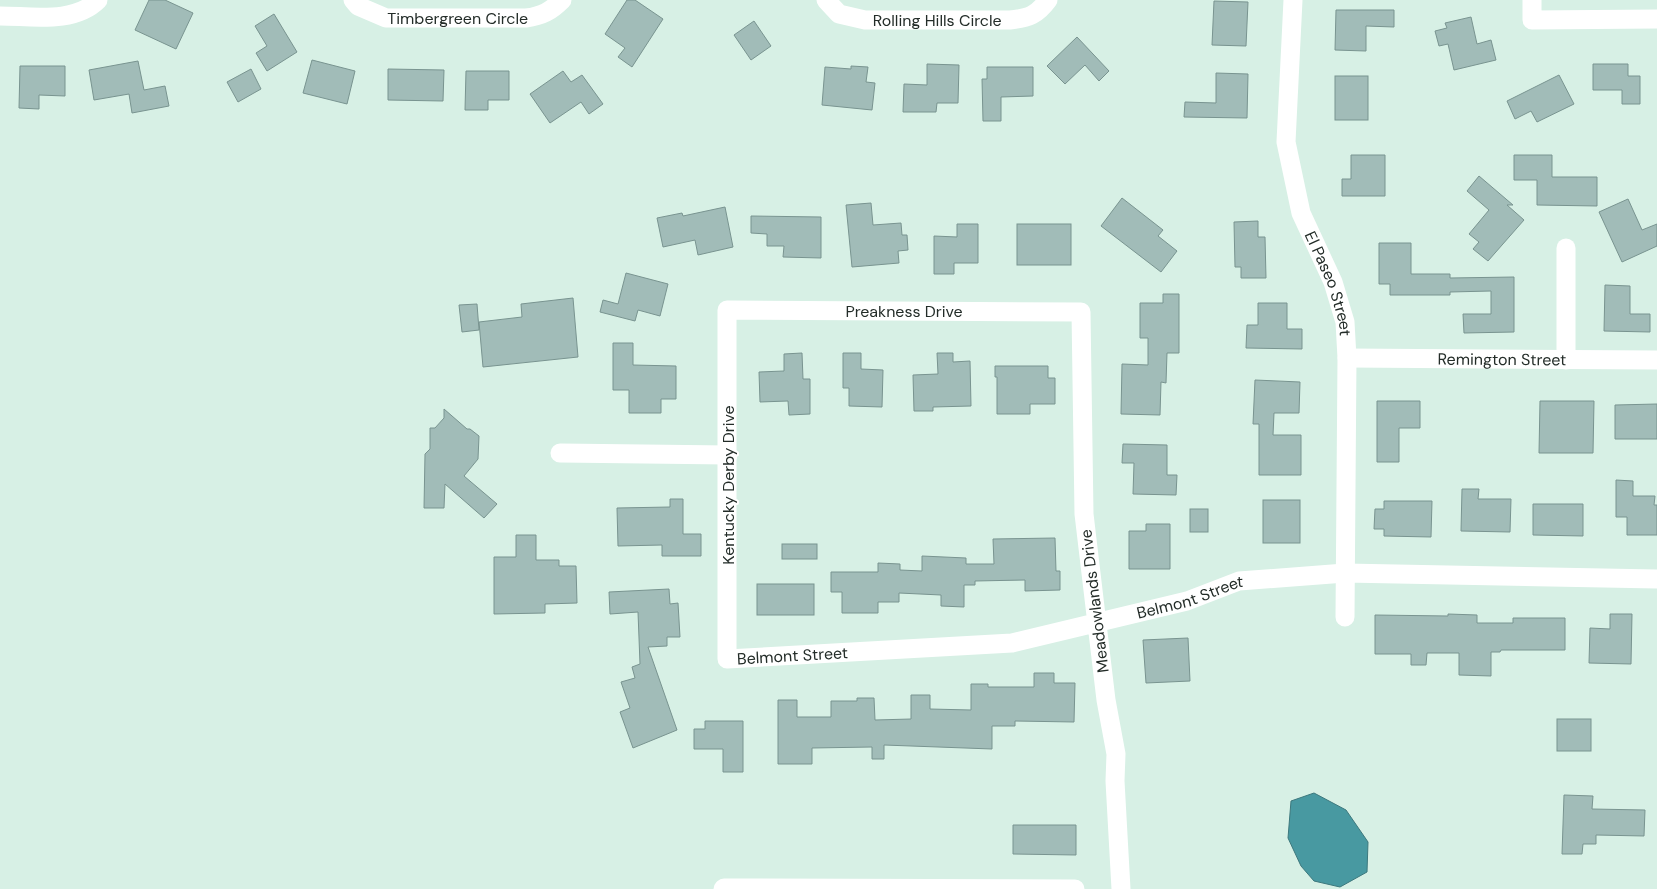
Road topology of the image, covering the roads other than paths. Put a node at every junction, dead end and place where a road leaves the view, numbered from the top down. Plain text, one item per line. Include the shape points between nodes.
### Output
1 (98, 0) edge
2 (353, 0) edge
3 (562, 0) edge
4 (826, 0) edge
5 (1048, 0) edge
6 (1293, 0) edge
7 (1532, 0) edge
8 (0, 16) edge
9 (1657, 19) edge
10 (1566, 248) dead end
11 (727, 310) joint
12 (1081, 312) joint
13 (1347, 358) junction
14 (1566, 360) junction
15 (1657, 360) edge
16 (560, 453) dead end
17 (728, 455) junction
18 (1345, 573) junction
19 (1657, 579) edge
20 (1345, 617) dead end
21 (1096, 622) junction
22 (727, 659) joint
23 (723, 888) edge
24 (917, 889) edge
25 (1075, 889) edge
26 (1121, 889) edge

1 - 8 street via 80,12 63,16
2 - 3 street, Timbergreen Circle via 358,6 386,18 526,18 552,10
4 - 5 street, Rolling Hills Circle via 839,14 865,20 1010,20 1039,12
6 - 13 street, El Paseo Street via 1286,142 1301,213 1333,282 1345,322
7 - 9 street via 1532,20
10 - 14 street
11 - 12 street, Preakness Drive
11 - 17 street, Kentucky Derby Drive
12 - 21 street, Meadowlands Drive via 1084,514
13 - 14 street, Remington Street
13 - 18 street, El Paseo Street
14 - 15 street, Remington Street
16 - 17 street
17 - 22 street, Kentucky Derby Drive
18 - 19 street, Belmont Street
18 - 20 street, El Paseo Street
18 - 21 street, Belmont Street via 1239,581 1187,601
21 - 22 street, Belmont Street via 1012,643
21 - 26 street, Meadowlands Drive via 1116,754
23 - 24 street
24 - 25 street

